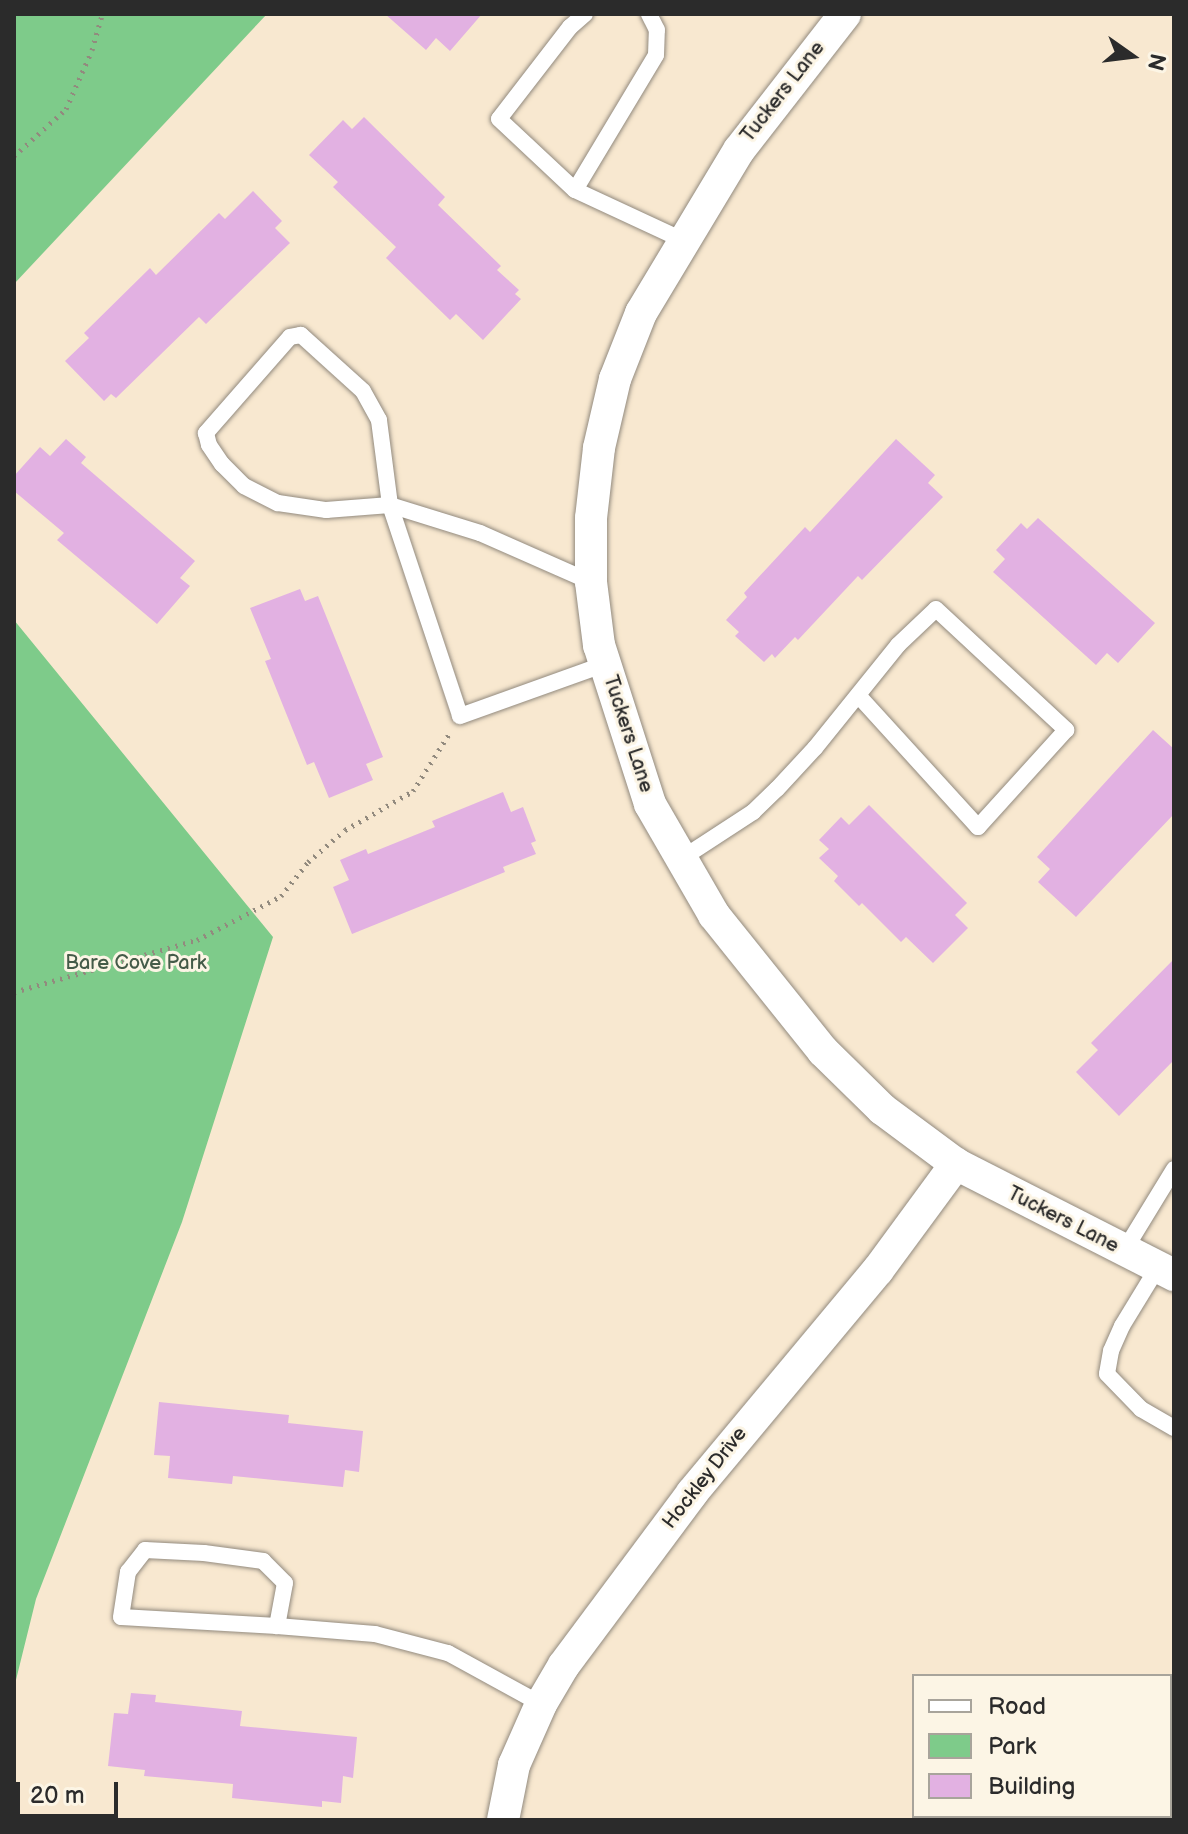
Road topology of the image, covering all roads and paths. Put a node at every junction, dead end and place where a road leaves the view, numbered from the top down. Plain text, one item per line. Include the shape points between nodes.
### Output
1 (102, 14) edge
2 (585, 14) edge
3 (649, 14) edge
4 (845, 14) edge
5 (14, 156) edge
6 (575, 190) junction
7 (685, 241) junction
8 (390, 505) junction
9 (591, 582) junction
10 (605, 664) junction
11 (858, 695) junction
12 (460, 716) junction
13 (681, 859) junction
14 (14, 992) edge
15 (956, 1164) junction
16 (1174, 1169) edge
17 (1124, 1251) junction
18 (1166, 1271) edge
19 (1174, 1428) edge
20 (277, 1626) junction
21 (541, 1704) junction
22 (503, 1820) edge

1 - 5 path via 66,109
2 - 6 lane via 499,119
3 - 6 lane via 657,30 656,55
4 - 7 street, Tuckers Lane via 739,150
6 - 7 lane
7 - 9 street, Tuckers Lane via 641,313 615,379 591,518
8 - 8 lane via 326,510 278,503 244,486 222,464 206,433 290,337 301,335 363,391 379,420
8 - 9 lane via 480,533
8 - 12 lane
9 - 10 street, Tuckers Lane
10 - 12 lane
10 - 13 street, Tuckers Lane via 650,804
11 - 11 lane via 936,609 1066,730 978,827
11 - 13 lane via 753,812
12 - 14 path via 413,791 345,830 308,862 281,896 197,940
13 - 15 street, Tuckers Lane via 714,915 814,1042 882,1109
15 - 17 street, Tuckers Lane
15 - 21 street, Hockley Drive via 878,1270 692,1493
16 - 17 lane
17 - 18 street, Tuckers Lane
18 - 19 lane via 1122,1326 1107,1374 1141,1409
20 - 20 lane via 285,1583 263,1561 145,1550 128,1572 121,1617
20 - 21 lane via 375,1634 448,1653
21 - 22 street, Hockley Drive via 514,1765

